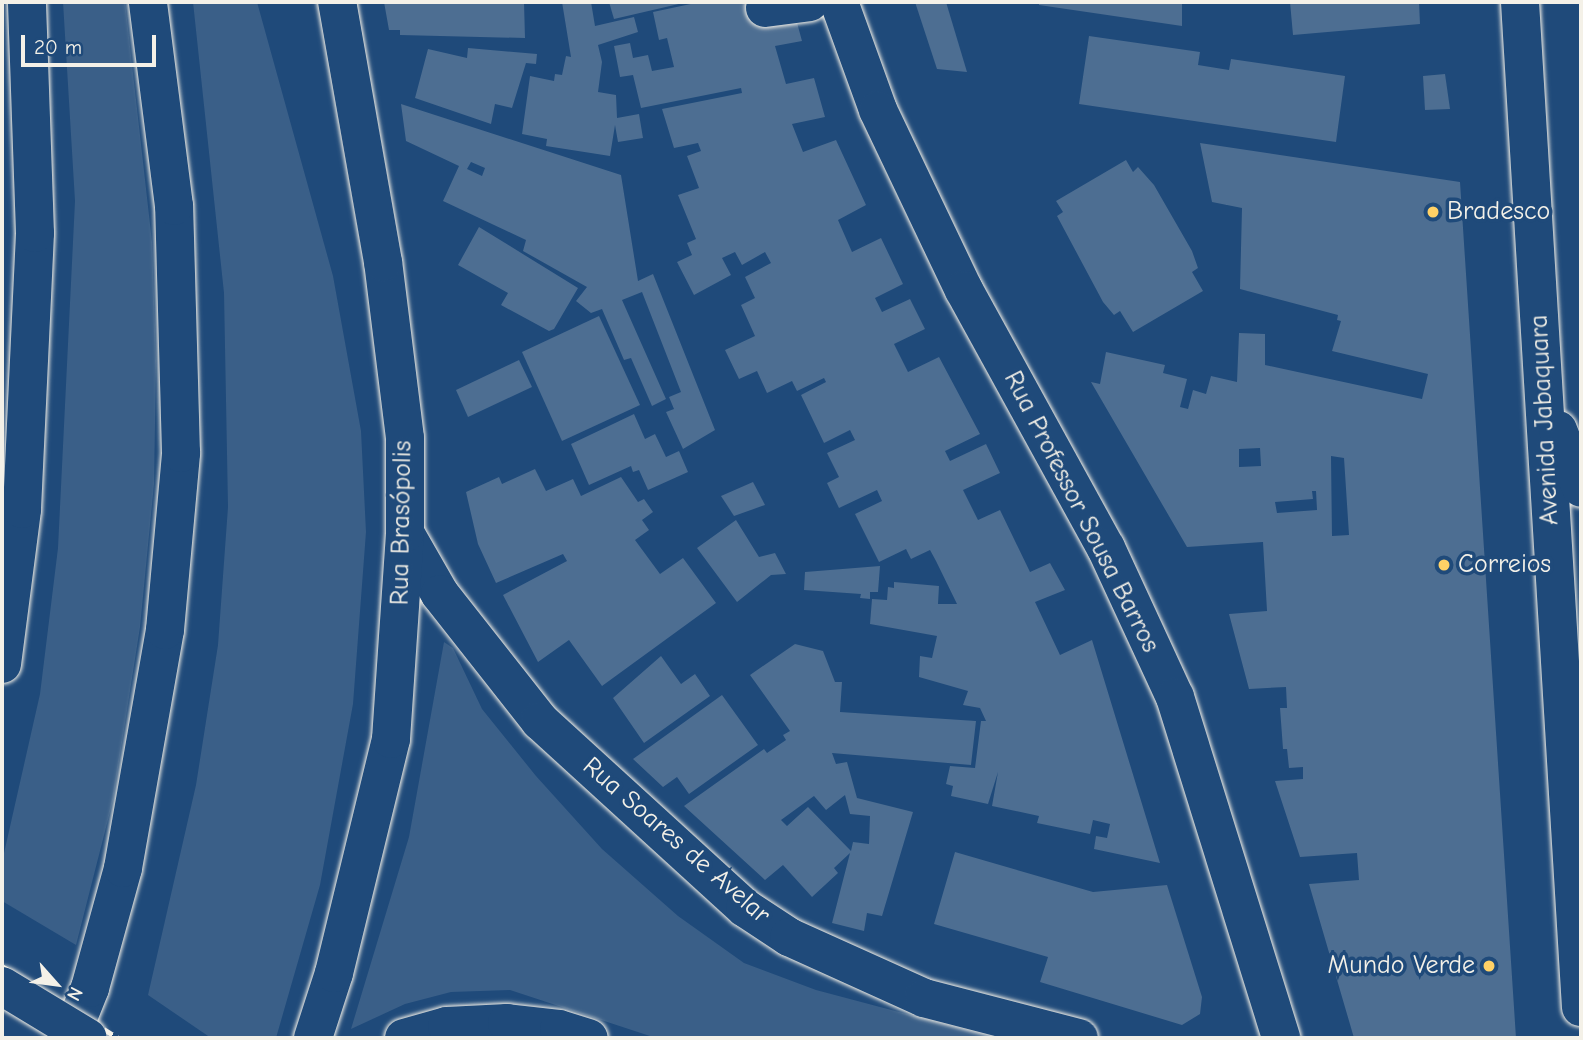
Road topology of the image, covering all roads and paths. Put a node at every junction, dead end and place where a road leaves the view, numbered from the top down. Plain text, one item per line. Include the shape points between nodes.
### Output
1 (27, 2) edge
2 (148, 2) edge
3 (337, 2) edge
4 (810, 2) edge
5 (839, 2) edge
6 (1520, 2) edge
7 (765, 8) dead end
8 (1544, 392) junction
9 (1581, 488) edge
10 (405, 533) junction
11 (2, 664) edge
12 (2, 986) edge
13 (1581, 1007) edge
14 (70, 1038) edge
15 (88, 1038) edge
16 (313, 1038) edge
17 (404, 1038) edge
18 (589, 1038) edge
19 (1079, 1038) edge
20 (1281, 1038) edge

1 - 11 main road via 35,233 22,509
2 - 14 main road via 174,206 181,453 164,630 123,868 90,988
3 - 10 main road, Rua Brasópolis via 383,262 405,438
4 - 7 main road
5 - 20 main road, Rua Professor Sousa Barros via 878,110 958,278 1106,548 1175,697
6 - 8 main road, Avenida Jabaquara
8 - 9 main road
8 - 13 main road, Avenida Jabaquara
10 - 16 main road, Rua Brasópolis via 391,739 334,973
10 - 19 main road, Rua Soares de Avelar via 440,594 540,721 746,908 789,937 924,998
12 - 15 main road, bridge
17 - 18 main road via 447,1026 507,1023

